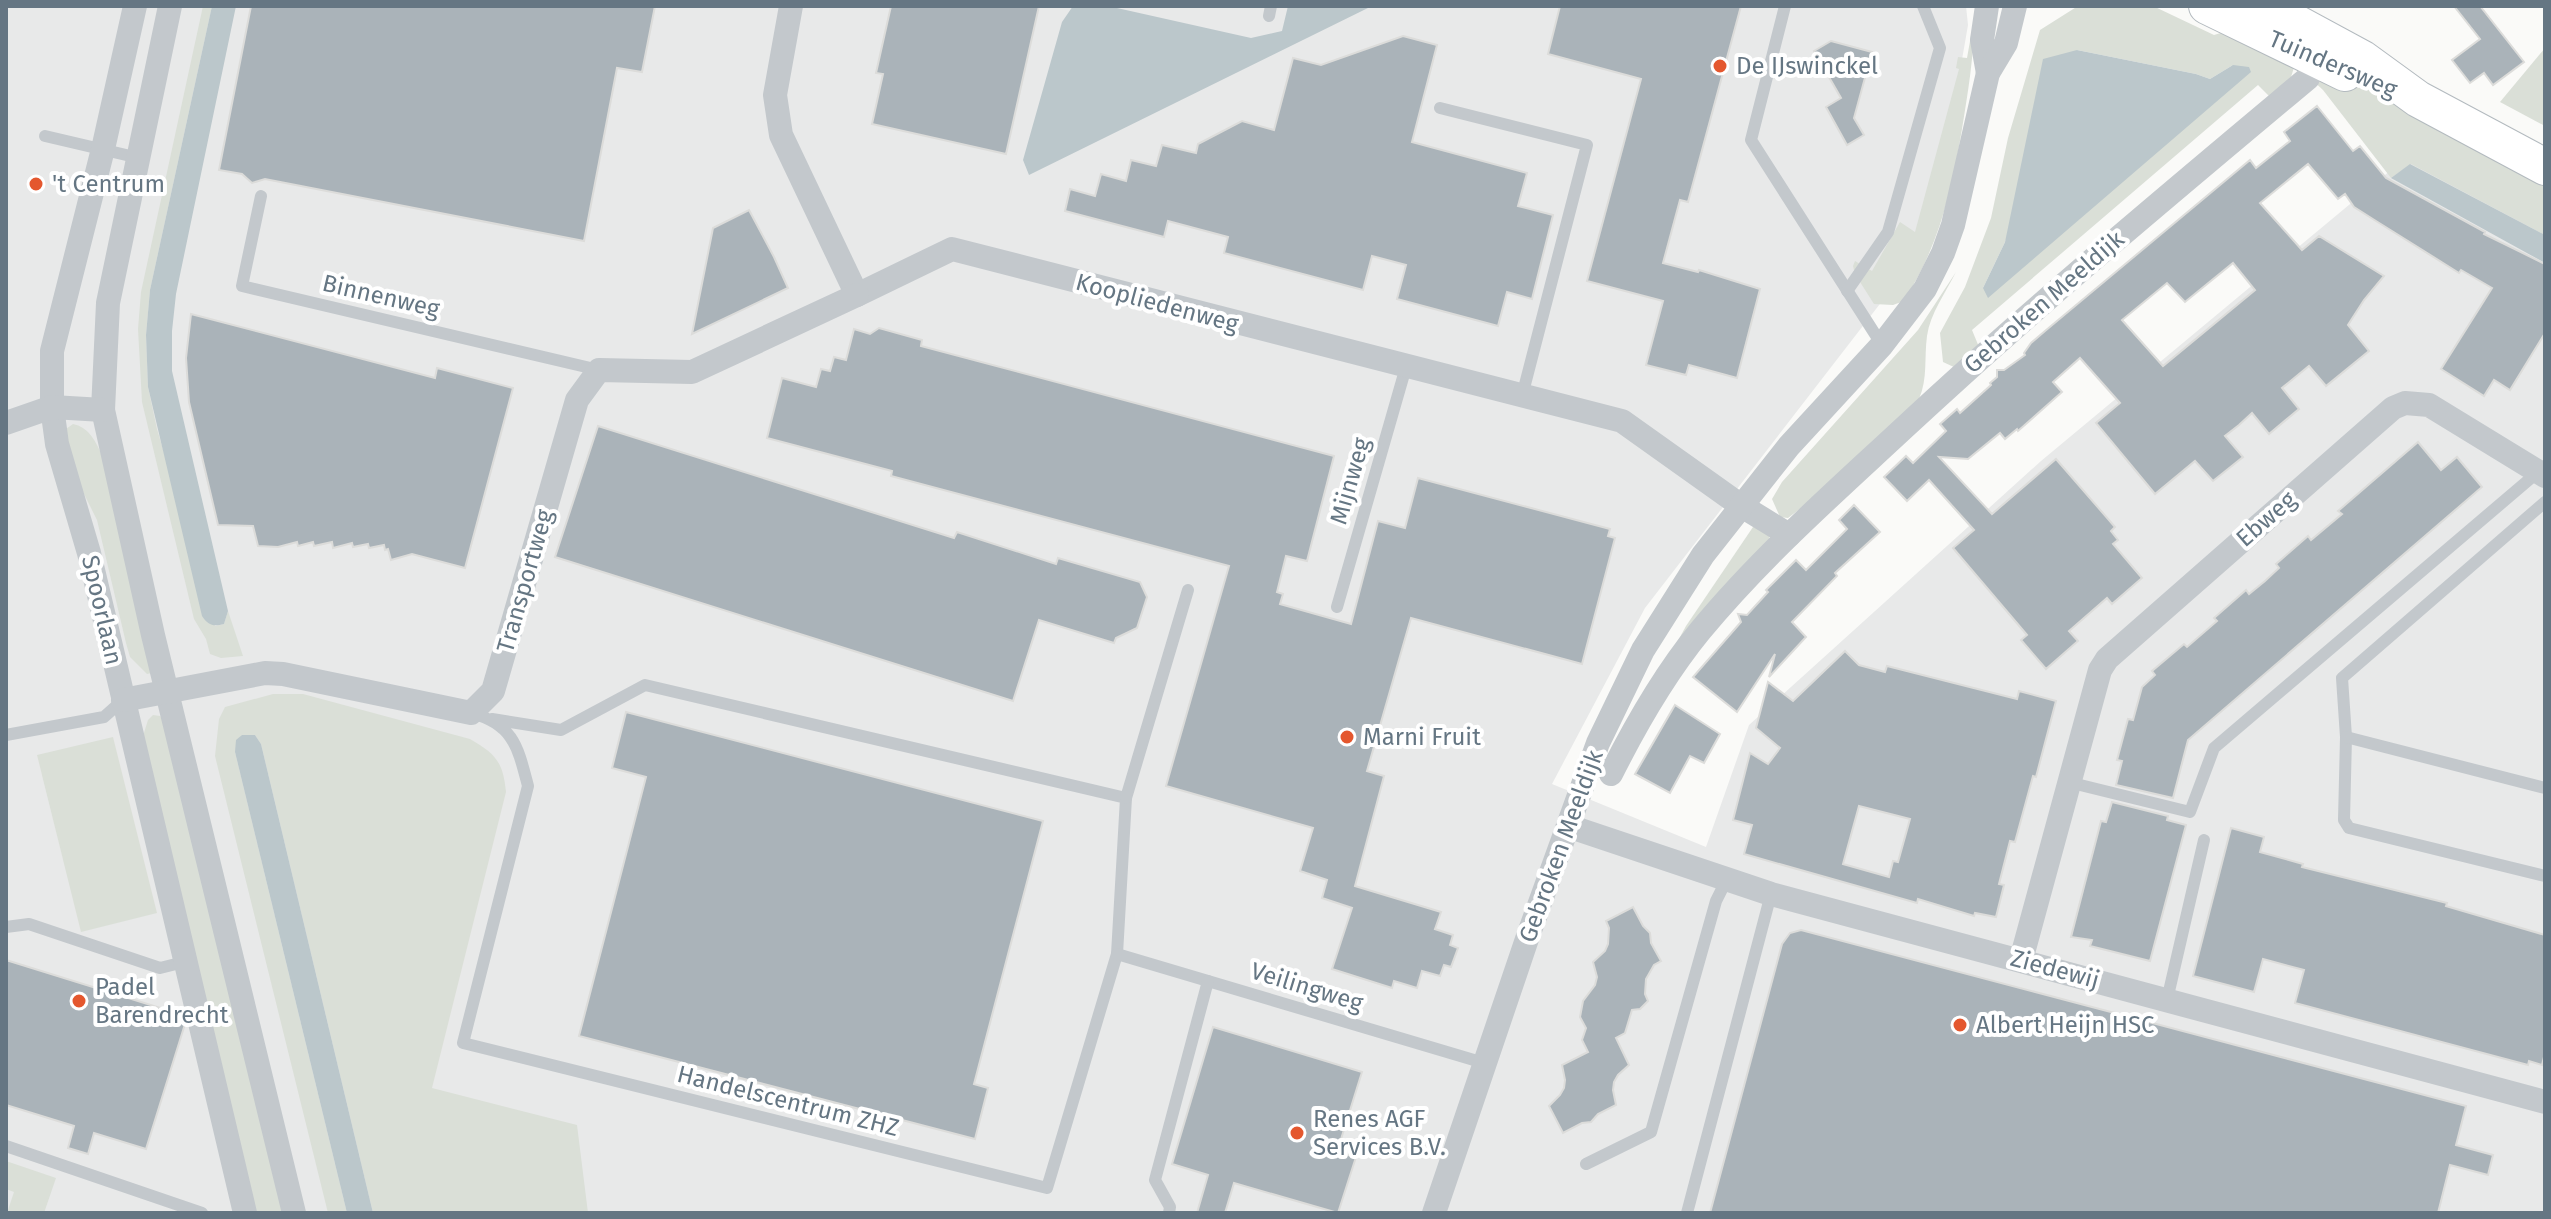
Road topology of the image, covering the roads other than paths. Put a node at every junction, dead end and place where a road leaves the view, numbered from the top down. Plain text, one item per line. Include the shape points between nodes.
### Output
1 (135, 6) edge
2 (170, 6) edge
3 (791, 6) edge
4 (1785, 6) edge
5 (1923, 6) edge
6 (1987, 6) edge
7 (2015, 6) edge
8 (2207, 6) edge
9 (2265, 6) edge
10 (2301, 26) edge
11 (1988, 73) junction
12 (2308, 78) dead end
13 (1440, 108) dead end
14 (45, 136) dead end
15 (103, 149) junction
16 (139, 158) junction
17 (2545, 167) edge
18 (261, 196) dead end
19 (1847, 291) junction
20 (857, 295) junction
21 (1882, 345) junction
22 (1406, 367) junction
23 (599, 370) junction
24 (1522, 396) junction
25 (52, 407) junction
26 (103, 410) junction
27 (6, 423) edge
28 (2541, 474) edge
29 (2545, 502) edge
30 (1740, 505) junction
31 (1789, 535) junction
32 (1188, 590) dead end
33 (1337, 607) dead end
34 (168, 692) junction
35 (123, 700) junction
36 (482, 716) junction
37 (6, 735) edge
38 (2346, 737) junction
39 (1611, 774) dead end
40 (2068, 782) junction
41 (2545, 788) edge
42 (1126, 798) junction
43 (1568, 826) junction
44 (2204, 840) dead end
45 (2545, 876) edge
46 (1726, 881) junction
47 (1771, 894) junction
48 (6, 927) edge
49 (1117, 954) junction
50 (2021, 960) junction
51 (184, 962) junction
52 (1208, 981) junction
53 (2167, 1000) junction
54 (1484, 1063) junction
55 (2545, 1102) edge
56 (6, 1146) edge
57 (1586, 1164) dead end
58 (202, 1213) edge
59 (245, 1213) edge
60 (294, 1213) edge
61 (1169, 1213) edge
62 (1434, 1213) edge
63 (1687, 1213) edge

1 - 15 street, Spoorlaan
2 - 16 street, Spoorlaan
3 - 20 street via 775,95 781,135
4 - 19 lane via 1751,140
5 - 19 lane via 1940,48 1888,232
6 - 11 street, Gebroken Meeldijk via 1982,40
7 - 11 street, Gebroken Meeldijk via 2006,43
8 - 10 main road, Tuindersweg
9 - 10 main road, Tuindersweg
10 - 17 main road, Tuindersweg via 2362,81 2418,99
11 - 21 street, Gebroken Meeldijk via 1943,253 1917,300
12 - 31 street, Gebroken Meeldijk via 2112,241
13 - 24 lane via 1587,145
14 - 15 lane
15 - 16 lane
15 - 25 street, Spoorlaan via 52,351
16 - 26 street, Spoorlaan via 108,303
18 - 23 lane, Binnenweg via 242,286
19 - 21 lane
20 - 22 street, Koopliedenweg via 952,249
20 - 23 street via 692,372
21 - 30 street, Gebroken Meeldijk
22 - 24 street, Koopliedenweg
22 - 33 lane, Mijnweg
23 - 36 street, Transportweg via 577,400
24 - 30 street, Koopliedenweg via 1622,421
25 - 26 street
25 - 27 street
25 - 35 street, Spoorlaan
26 - 34 street, Spoorlaan
28 - 40 lane via 2214,748 2190,812
28 - 40 street, Ebweg via 2429,405 2393,408 2107,659
29 - 38 lane via 2342,678
30 - 31 street
30 - 43 street, Gebroken Meeldijk via 1643,650 1598,743
31 - 39 street, Gebroken Meeldijk via 1698,633 1648,705
32 - 42 lane, Handelscentrum ZHZ
34 - 35 street
34 - 36 street via 283,674
34 - 60 street, Spoorlaan
35 - 37 lane via 104,717
35 - 51 street, Spoorlaan
36 - 42 lane via 561,730 645,685
36 - 49 lane, Handelscentrum ZHZ via 517,745 528,786 463,1043 1047,1188
38 - 41 lane
38 - 45 lane via 2344,820 2349,828
40 - 50 street, Ebweg
42 - 49 lane, Handelscentrum ZHZ
43 - 46 street, Ziedewij
43 - 54 street, Gebroken Meeldijk
44 - 53 lane
46 - 47 street, Ziedewij
46 - 57 lane via 1651,1132
47 - 50 street, Ziedewij
47 - 63 lane
48 - 51 lane via 29,924 160,968
49 - 52 lane, Veilingweg
50 - 53 street, Ziedewij
51 - 59 street, Spoorlaan
52 - 54 lane, Veilingweg
52 - 61 lane via 1155,1180
53 - 55 street, Ziedewij
54 - 62 street, Gebroken Meeldijk
56 - 58 lane

